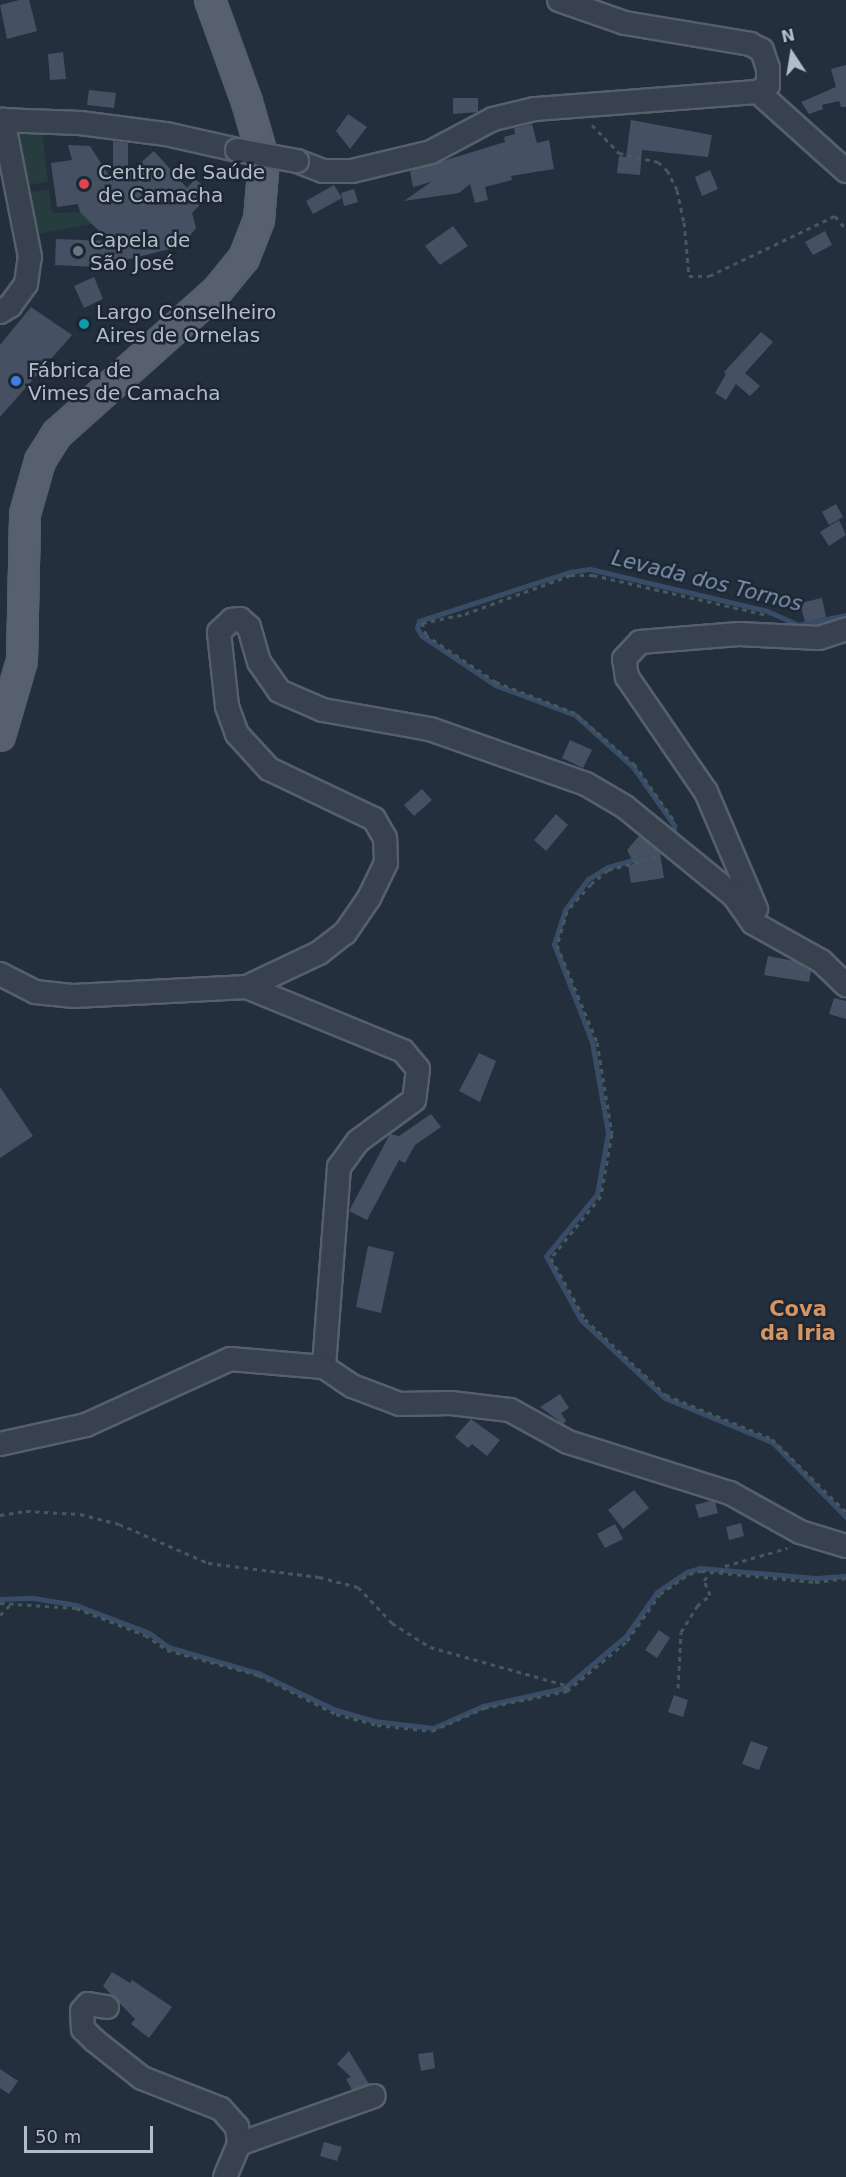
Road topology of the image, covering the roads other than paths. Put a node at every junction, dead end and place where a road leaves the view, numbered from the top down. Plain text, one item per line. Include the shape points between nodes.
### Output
1 (210, 0) edge
2 (559, 0) edge
3 (758, 92) junction
4 (2, 120) edge
5 (846, 171) edge
6 (0, 312) edge
7 (846, 629) edge
8 (0, 736) edge
9 (759, 925) junction
10 (0, 974) edge
11 (846, 985) edge
12 (248, 987) junction
13 (324, 1367) junction
14 (0, 1444) edge
15 (846, 1546) edge
16 (107, 2007) dead end
17 (374, 2096) dead end
18 (239, 2144) junction
19 (225, 2177) edge

1 - 8 main road via 264,161 259,220 244,258 217,291 57,434 40,461 25,514 22,661
2 - 3 street via 625,23 750,44 762,50 768,68 768,85
3 - 4 street, bridge via 568,104 493,119 430,152 364,169 323,171 297,161 166,134 90,124
3 - 5 street
4 - 6 street via 30,258 26,284 10,306
7 - 9 street via 819,638 739,634 640,642 624,659 627,677 706,792 750,901 760,916
9 - 11 street via 821,961
9 - 12 street via 748,919 734,896 625,807 576,780 430,729 323,710 279,691 259,662 249,627 240,619 232,620 219,632 227,706 237,734 269,770 374,819 385,838 386,863 369,898 345,933 319,953
10 - 12 street via 35,992 74,996
12 - 13 street via 403,1051 418,1069 414,1100 358,1141 339,1167
13 - 14 street via 230,1359 86,1425
13 - 15 street via 352,1386 399,1404 451,1403 510,1410 568,1442 730,1493 800,1532
16 - 18 street via 88,2004 81,2011 83,2029 88,2035 142,2078 231,2116
17 - 18 street
18 - 19 street

